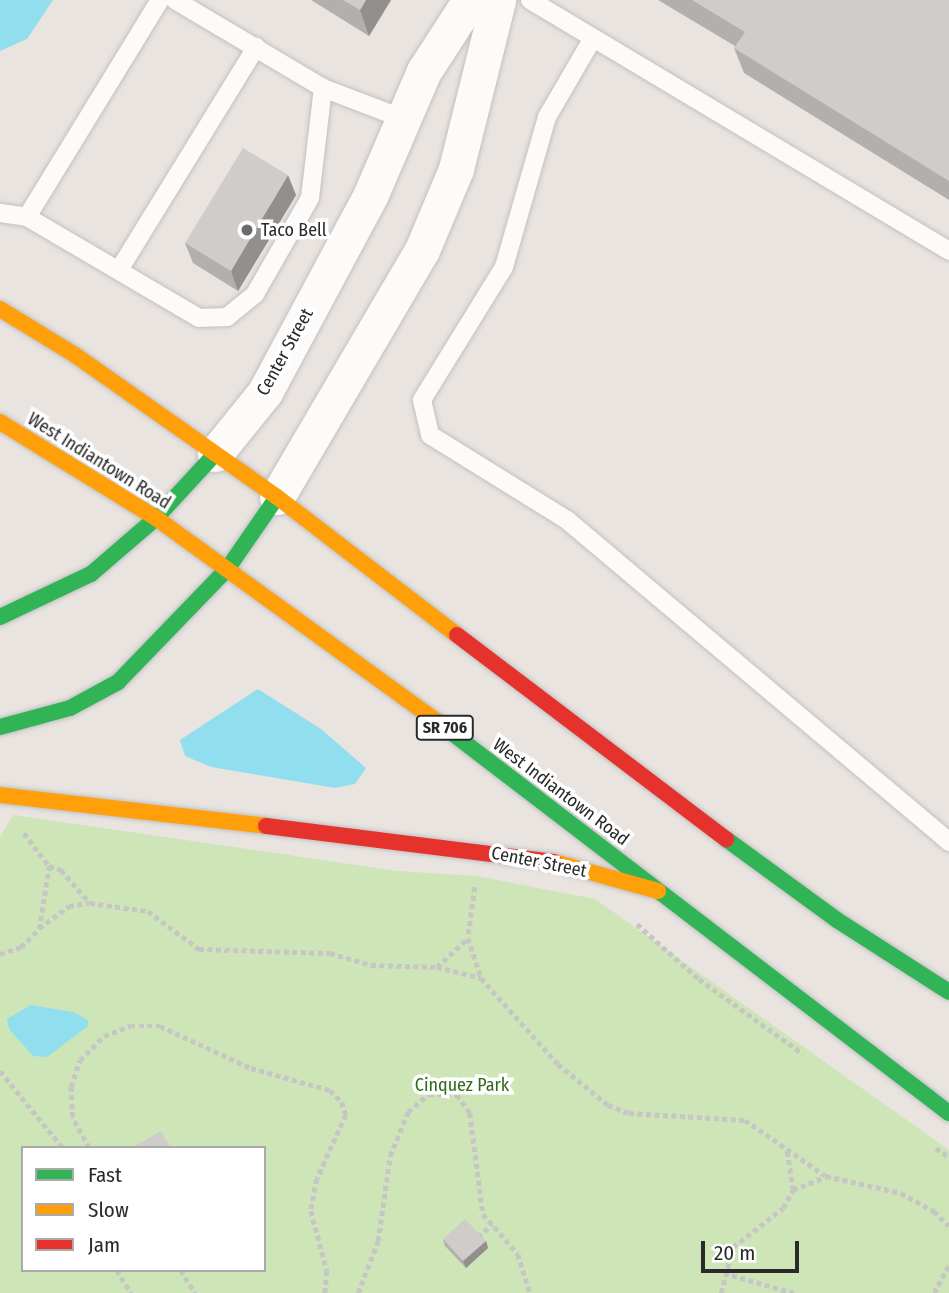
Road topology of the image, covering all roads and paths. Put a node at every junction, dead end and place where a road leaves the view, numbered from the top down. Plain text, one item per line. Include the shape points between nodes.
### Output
1 (160, 0) edge
2 (175, 0) edge
3 (470, 0) edge
4 (498, 0) edge
5 (530, 0) edge
6 (554, 6) edge
7 (593, 38) junction
8 (256, 47) junction
9 (323, 88) junction
10 (404, 120) junction
11 (0, 213) edge
12 (27, 217) junction
13 (949, 251) edge
14 (119, 270) junction
15 (0, 309) edge
16 (0, 422) edge
17 (215, 454) junction
18 (277, 498) junction
19 (156, 518) junction
20 (228, 568) junction
21 (0, 617) edge
22 (0, 727) edge
23 (3, 800) edge
24 (34, 830) dead end
25 (949, 842) edge
26 (49, 866) junction
27 (476, 876) dead end
28 (659, 891) junction
29 (90, 903) junction
30 (632, 919) dead end
31 (38, 929) junction
32 (468, 938) junction
33 (0, 954) edge
34 (437, 967) junction
35 (481, 978) junction
36 (949, 992) edge
37 (807, 1057) dead end
38 (0, 1071) edge
39 (949, 1113) edge
40 (931, 1145) dead end
41 (61, 1146) edge
42 (88, 1146) edge
43 (787, 1150) junction
44 (949, 1157) edge
45 (826, 1176) junction
46 (793, 1190) junction
47 (492, 1224) junction
48 (949, 1226) edge
49 (478, 1237) edge
50 (949, 1265) edge
51 (118, 1272) edge
52 (182, 1272) edge
53 (724, 1273) junction
54 (131, 1293) edge
55 (195, 1293) edge
56 (325, 1293) edge
57 (358, 1293) edge
58 (530, 1293) edge
59 (722, 1293) edge
60 (794, 1293) edge
61 (934, 1293) edge

1 - 12 lane
2 - 8 lane
3 - 10 street, Center Street via 424,71
4 - 18 street via 456,169 422,250
5 - 6 lane
6 - 7 lane
7 - 13 lane
7 - 25 lane via 547,117 504,267 422,400 430,435 567,520
8 - 9 lane
8 - 14 lane
9 - 10 lane
9 - 14 lane via 310,198 240,310 213,320 199,318
10 - 17 street, Center Street via 371,194 265,392
11 - 12 lane
12 - 14 lane
15 - 17 main road via 75,355
16 - 19 main road, West Indiantown Road / SR 706
17 - 18 main road
17 - 19 main road, Center Street
18 - 20 main road
18 - 36 main road via 651,784 837,920
19 - 20 main road, West Indiantown Road / SR 706
19 - 21 main road, Center Street via 91,573
20 - 22 main road via 118,682 70,708
20 - 28 main road, West Indiantown Road / SR 706
23 - 28 main road, Center Street via 483,851 553,862
24 - 26 path via 22,830
26 - 29 path via 61,870
26 - 31 path
27 - 32 path
28 - 39 main road, West Indiantown Road / SR 706
29 - 31 path via 69,906
29 - 34 path via 148,911 200,948 330,953 371,965
30 - 37 path via 699,979
31 - 33 path via 21,947
32 - 34 path
32 - 35 path
34 - 35 path
35 - 43 path via 558,1064 608,1105 629,1113 746,1120
38 - 41 path
40 - 44 path
42 - 56 path via 72,1117 71,1087 80,1060 104,1036 130,1026 160,1026 251,1068 330,1090 342,1102 346,1115 327,1154 311,1211 327,1271
43 - 45 path
43 - 46 path
45 - 46 path
45 - 48 path via 901,1193 934,1211
46 - 53 path via 783,1208 733,1247
47 - 49 path
47 - 57 path via 483,1214 478,1194 478,1146 470,1114 457,1096 429,1094 408,1112 390,1156 378,1241
47 - 58 path via 518,1254
50 - 61 path
51 - 54 path
52 - 55 path
53 - 59 path
53 - 60 path

